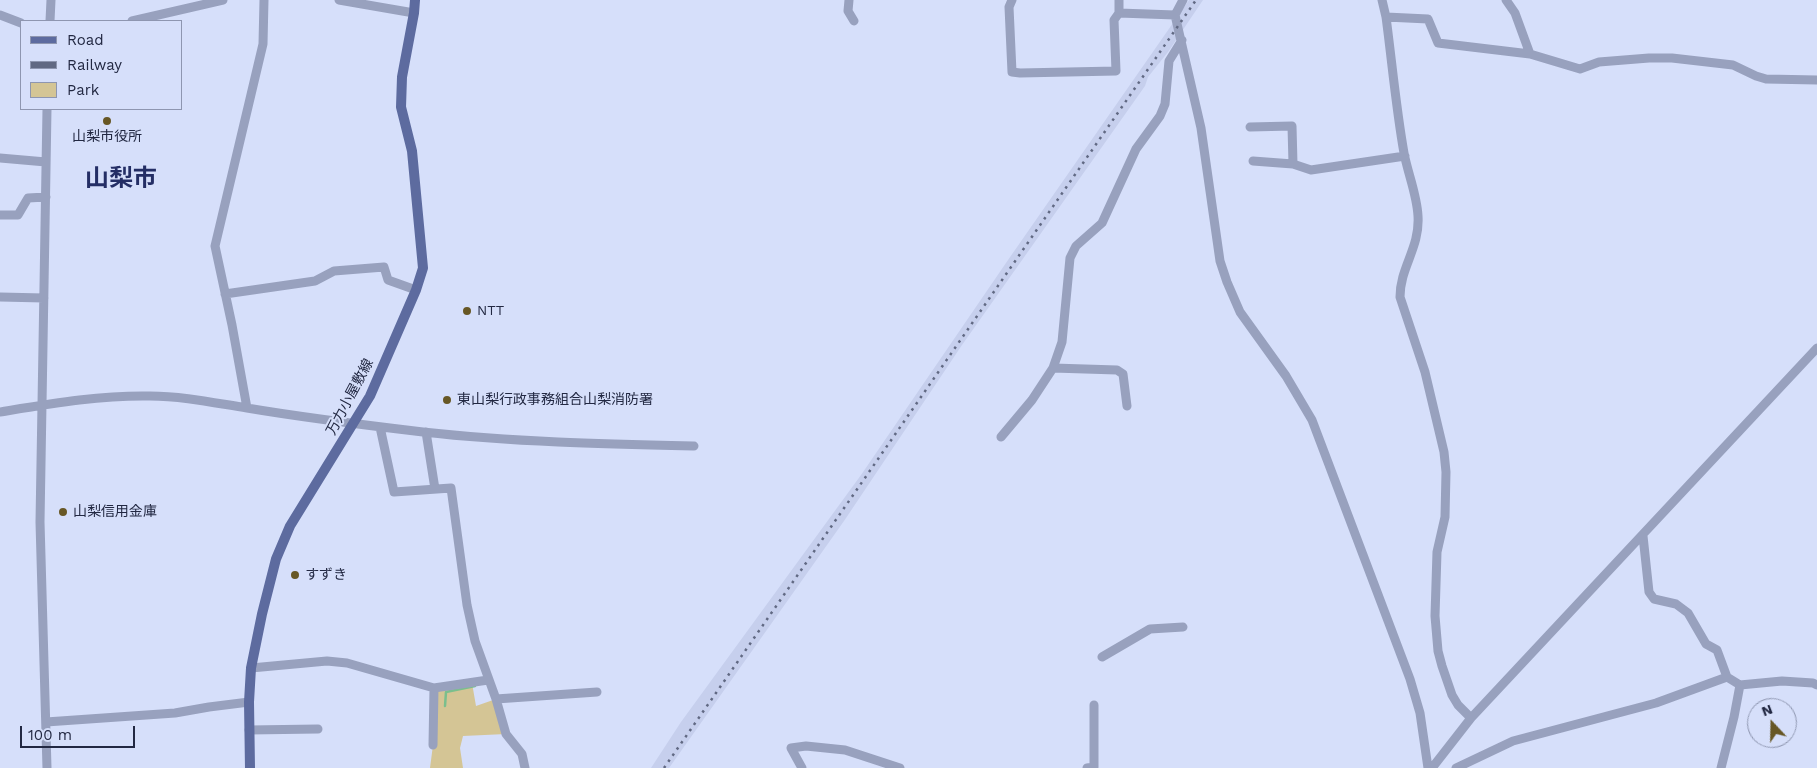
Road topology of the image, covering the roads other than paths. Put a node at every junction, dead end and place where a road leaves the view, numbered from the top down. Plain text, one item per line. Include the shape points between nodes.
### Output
1 (51, 0) edge
2 (223, 0) edge
3 (264, 0) edge
4 (339, 0) edge
5 (414, 0) edge
6 (849, 0) edge
7 (1012, 0) edge
8 (1118, 0) edge
9 (1183, 0) edge
10 (1382, 0) edge
11 (1506, 0) edge
12 (414, 13) junction
13 (1119, 13) junction
14 (0, 15) edge
15 (1175, 15) junction
16 (1386, 17) junction
17 (50, 20) edge
18 (136, 20) edge
19 (854, 21) dead end
20 (20, 23) edge
21 (1182, 40) junction
22 (1530, 54) junction
23 (1817, 80) edge
24 (48, 110) edge
25 (1250, 127) dead end
26 (1405, 156) junction
27 (0, 158) edge
28 (1254, 161) dead end
29 (46, 162) junction
30 (1293, 164) junction
31 (46, 197) junction
32 (0, 215) edge
33 (416, 290) junction
34 (225, 294) junction
35 (0, 297) edge
36 (44, 298) junction
37 (1817, 348) edge
38 (1053, 368) junction
39 (42, 405) junction
40 (1128, 406) dead end
41 (247, 408) junction
42 (0, 412) edge
43 (353, 424) junction
44 (380, 427) junction
45 (426, 432) junction
46 (1001, 437) dead end
47 (694, 446) dead end
48 (435, 489) junction
49 (1643, 536) junction
50 (1183, 627) dead end
51 (1102, 657) dead end
52 (251, 668) junction
53 (1727, 676) junction
54 (488, 680) junction
55 (1740, 685) junction
56 (1817, 686) edge
57 (434, 688) junction
58 (596, 692) dead end
59 (496, 699) junction
60 (250, 702) junction
61 (1094, 705) dead end
62 (1471, 718) junction
63 (46, 722) junction
64 (318, 729) dead end
65 (249, 730) junction
66 (433, 745) dead end
67 (47, 768) edge
68 (250, 768) edge
69 (525, 768) edge
70 (802, 768) edge
71 (900, 768) edge
72 (1087, 768) edge
73 (1430, 768) edge
74 (1456, 768) edge
75 (1721, 768) edge

1 - 17 street
2 - 18 street
3 - 34 street via 263,44 215,246
4 - 12 street
5 - 12 main road, 万力小屋敷線
6 - 19 street via 848,11
7 - 13 street via 1009,7 1012,72 1020,74 1116,71 1114,20
8 - 13 street
9 - 15 street
10 - 16 street
11 - 22 street via 1515,13
12 - 33 main road, 万力小屋敷線 via 402,77 401,107 412,151 423,258
13 - 15 street
14 - 20 street
15 - 21 street
16 - 22 street via 1428,19 1438,43
16 - 26 street
21 - 38 street via 1169,61 1165,104 1160,116 1136,149 1102,223 1076,246 1070,258 1062,342
21 - 73 street via 1201,128 1220,261 1227,282 1240,312 1286,376 1312,420 1410,679
22 - 23 street via 1580,69 1599,62 1672,58 1733,64 1766,78
24 - 29 street
25 - 30 street via 1292,126
26 - 30 street via 1311,170
26 - 62 street via 1418,215 1418,230 1415,248 1400,285 1400,297 1425,372 1444,452 1445,517 1437,552 1435,616 1438,651 1452,695
27 - 29 street
28 - 30 street
29 - 31 street
31 - 32 street via 28,198 18,215
31 - 36 street
33 - 34 street via 388,280 384,267 334,271 315,281
33 - 43 main road, 万力小屋敷線 via 370,396
34 - 41 street
35 - 36 street
36 - 39 street
37 - 49 street
38 - 40 street via 1117,370 1123,374
38 - 46 street
39 - 41 street via 113,396 151,396
39 - 42 street
39 - 63 street via 41,555
41 - 43 street
43 - 44 street
43 - 52 main road, 万力小屋敷線 via 290,526 276,559
44 - 45 street
44 - 48 street via 394,492
45 - 47 street via 581,444
45 - 48 street
48 - 54 street via 451,488 467,605
49 - 53 street via 1649,592 1654,600 1676,604 1688,614 1706,644 1718,650
49 - 62 street
50 - 51 street via 1150,629
52 - 57 street via 327,661 347,663
52 - 60 main road, 万力小屋敷線
53 - 55 street
53 - 74 street via 1656,703 1513,742
54 - 57 street
54 - 59 street
55 - 56 street via 1782,681
55 - 75 street
57 - 66 street
58 - 59 street
59 - 69 street via 506,734 522,754
60 - 63 street via 175,714
60 - 65 main road, 万力小屋敷線
61 - 72 street via 1094,767
62 - 73 street
63 - 67 street
64 - 65 street
65 - 68 main road, 万力小屋敷線
70 - 71 street via 791,748 806,746 845,750

